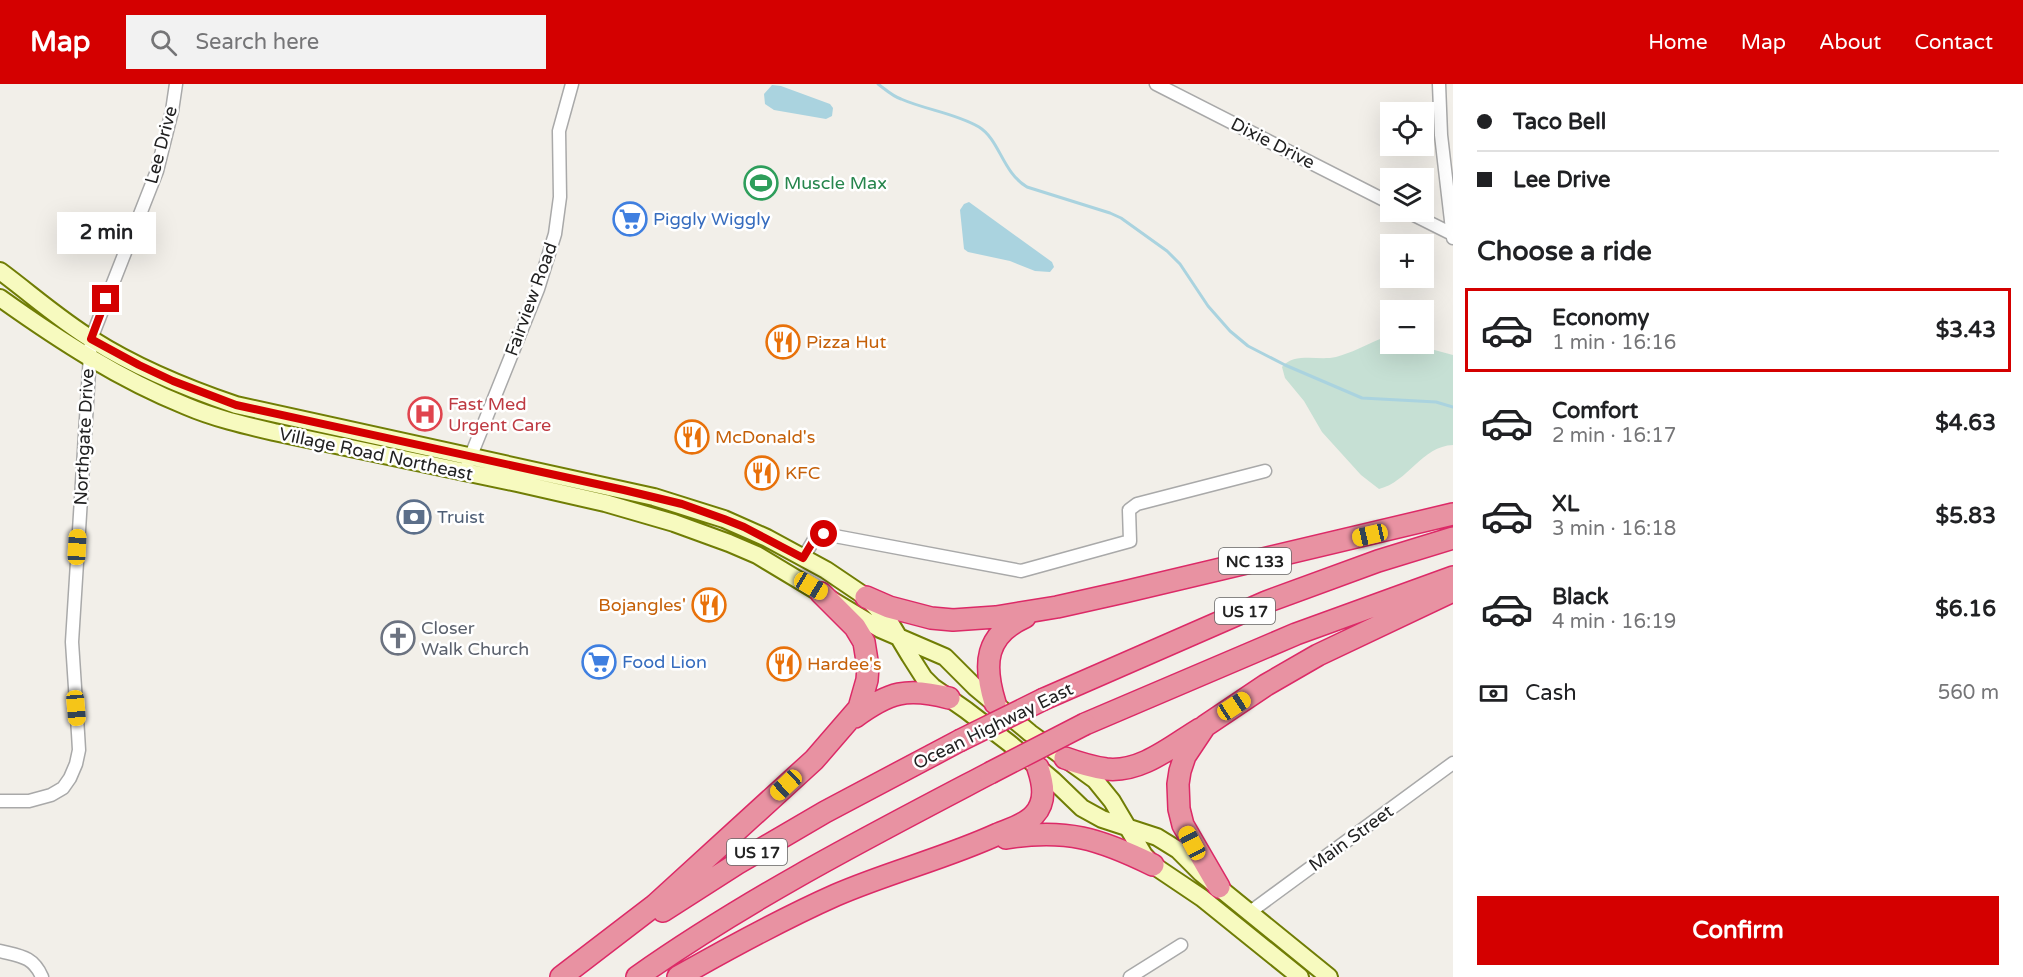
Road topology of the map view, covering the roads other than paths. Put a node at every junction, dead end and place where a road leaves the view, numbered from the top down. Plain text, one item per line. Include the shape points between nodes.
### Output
1 (176, 84) edge
2 (572, 84) edge
3 (1156, 84) edge
4 (1439, 84) edge
5 (1380, 197) edge
6 (1427, 222) edge
7 (1453, 236) edge
8 (0, 271) edge
9 (0, 298) edge
10 (91, 339) junction
11 (89, 358) junction
12 (470, 456) junction
13 (1265, 471) dead end
14 (465, 472) junction
15 (637, 512) junction
16 (1453, 514) edge
17 (1453, 538) edge
18 (803, 558) junction
19 (1453, 577) edge
20 (1453, 591) edge
21 (821, 592) junction
22 (866, 597) junction
23 (1057, 607) junction
24 (899, 637) junction
25 (949, 698) junction
26 (994, 703) junction
27 (850, 721) junction
28 (1205, 726) junction
29 (1065, 758) junction
30 (1453, 763) edge
31 (1038, 768) junction
32 (0, 801) edge
33 (1127, 827) junction
34 (982, 842) junction
35 (1153, 865) junction
36 (1219, 887) junction
37 (1250, 912) junction
38 (1181, 945) dead end
39 (0, 951) edge
40 (42, 977) edge
41 (563, 977) edge
42 (637, 977) edge
43 (678, 977) edge
44 (1130, 977) edge
45 (1300, 977) edge
46 (1329, 977) edge

1 - 10 street, Lee Drive via 157,171
2 - 12 street, Fairview Road via 559,131 560,197 555,234 538,289
3 - 5 street, Dixie Drive
4 - 7 street
6 - 7 street
8 - 10 main road, Village Road Northeast
9 - 11 main road, Village Road Northeast
10 - 11 street, Northgate Drive
10 - 12 main road, Village Road Northeast via 173,381 236,405
11 - 14 main road, Village Road Northeast via 156,394 236,423
11 - 32 street, Northgate Drive via 72,642 79,741 76,764 63,788 51,795 28,801
12 - 14 street, Fairview Road
12 - 18 main road, Village Road Northeast via 682,504 744,527
13 - 18 street via 1137,504 1129,510 1130,542 1020,571 824,534 815,538
14 - 15 main road, Village Road Northeast
15 - 18 main road via 699,522 790,560
15 - 21 main road via 757,555
16 - 23 highway, NC 133
17 - 41 highway, Ocean Highway East / US 17, bridge via 1266,602 1044,699 825,812 738,863
18 - 22 main road, Village Road Northeast
19 - 42 highway, US 17, bridge via 1296,634 1084,724 812,868
20 - 28 highway via 1318,655
21 - 24 main road
21 - 27 highway via 855,627 866,649 867,680 860,708
22 - 23 highway via 910,614 953,620
22 - 24 main road, Village Road Northeast
23 - 26 highway, NC 133 via 1015,622 994,640 987,669
24 - 25 main road, Village Road Northeast via 924,678
24 - 26 main road via 945,657
25 - 27 highway via 924,691 906,692 887,697
25 - 31 main road, Village Road Northeast
26 - 29 main road
27 - 41 highway via 814,760 656,905
28 - 29 highway via 1141,765 1108,770
28 - 36 highway via 1185,756 1178,802 1183,825
29 - 33 main road via 1105,791
30 - 37 street, Main Street
31 - 33 main road, Village Road Northeast via 1089,813
31 - 34 highway via 1043,795 1034,815
33 - 35 main road
33 - 36 main road, Village Road Northeast via 1169,844
34 - 35 highway via 1022,835 1068,835 1099,841
34 - 43 highway via 837,895
35 - 45 main road via 1202,898
36 - 37 main road, Village Road Northeast
37 - 46 main road, Village Road Northeast
38 - 44 street
39 - 40 street via 37,965

